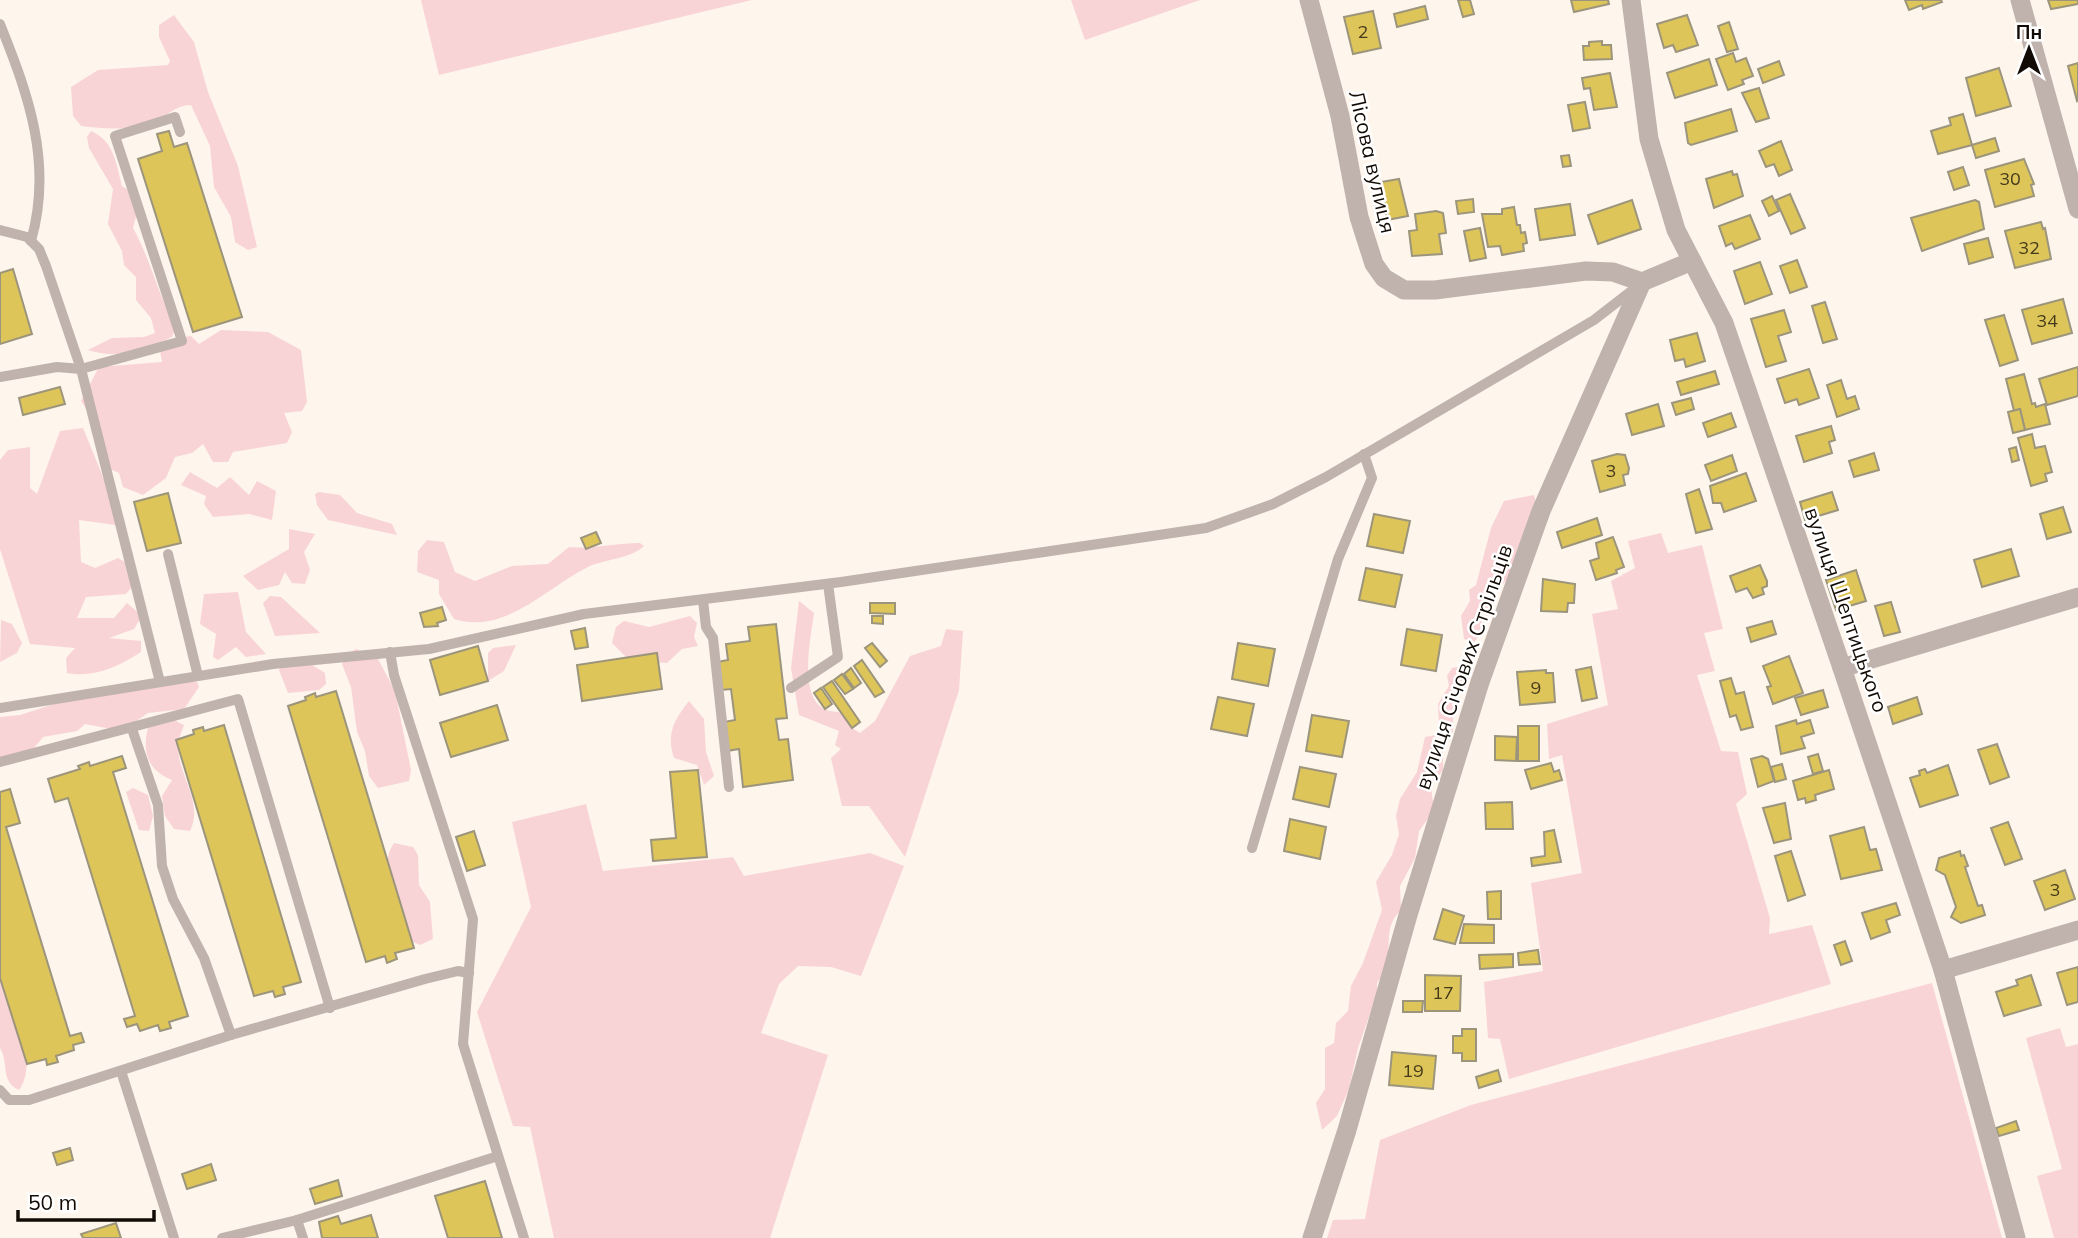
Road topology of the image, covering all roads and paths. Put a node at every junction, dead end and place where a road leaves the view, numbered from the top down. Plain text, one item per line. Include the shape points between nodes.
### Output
1 (1309, 0) edge
2 (1631, 0) edge
3 (2020, 0) edge
4 (0, 24) edge
5 (180, 132) dead end
6 (2078, 209) edge
7 (0, 230) edge
8 (30, 241) junction
9 (1692, 261) junction
10 (1642, 282) junction
11 (81, 369) junction
12 (0, 377) edge
13 (1364, 454) junction
14 (168, 554) dead end
15 (828, 584) junction
16 (2078, 597) edge
17 (703, 600) junction
18 (390, 652) junction
19 (1842, 668) junction
20 (198, 676) junction
21 (160, 682) junction
22 (791, 688) dead end
23 (0, 708) edge
24 (132, 729) junction
25 (0, 762) edge
26 (729, 787) dead end
27 (1252, 848) dead end
28 (2078, 930) edge
29 (1943, 970) junction
30 (469, 973) junction
31 (330, 1008) junction
32 (231, 1035) junction
33 (121, 1071) junction
34 (0, 1090) edge
35 (498, 1156) junction
36 (297, 1220) junction
37 (273, 1226) junction
38 (174, 1238) edge
39 (222, 1238) edge
40 (276, 1238) edge
41 (303, 1238) edge
42 (524, 1238) edge
43 (1312, 1238) edge
44 (2017, 1238) edge

1 - 10 street, Лісова вулиця via 1340,116 1359,217 1374,264 1384,278 1404,290 1586,271 1613,272
2 - 9 street, вулиця Шептицького via 1649,139 1676,230
3 - 6 street
4 - 8 lane via 20,74 39,150 42,183
5 - 11 lane via 174,117 115,136 182,341
7 - 8 lane
8 - 11 lane via 46,266
9 - 10 street
9 - 19 street, вулиця Шептицького via 1724,323
10 - 13 lane via 1594,320
10 - 43 street, вулиця Січових Стрільців via 1541,511 1480,682
11 - 12 lane via 57,366
11 - 21 lane
13 - 15 lane via 1273,504 1206,528
13 - 27 lane via 1371,478 1338,559
14 - 20 lane
15 - 17 lane
15 - 22 lane via 838,657
16 - 19 street
17 - 18 lane via 584,614 429,649
17 - 26 lane via 706,626 713,638
18 - 20 lane
18 - 30 lane via 473,919
19 - 29 street, вулиця Шептицького
20 - 21 lane
21 - 23 lane
24 - 25 lane
24 - 31 lane via 238,699
24 - 32 lane via 158,805 162,866 173,899 204,957
28 - 29 street
29 - 44 street, вулиця Шептицького
30 - 31 lane via 425,979
30 - 35 lane via 463,1044
31 - 32 lane
32 - 33 lane
33 - 34 lane via 29,1100 9,1100
33 - 38 lane
35 - 36 lane
35 - 42 lane
36 - 37 lane
36 - 41 lane
37 - 39 lane
37 - 40 lane

